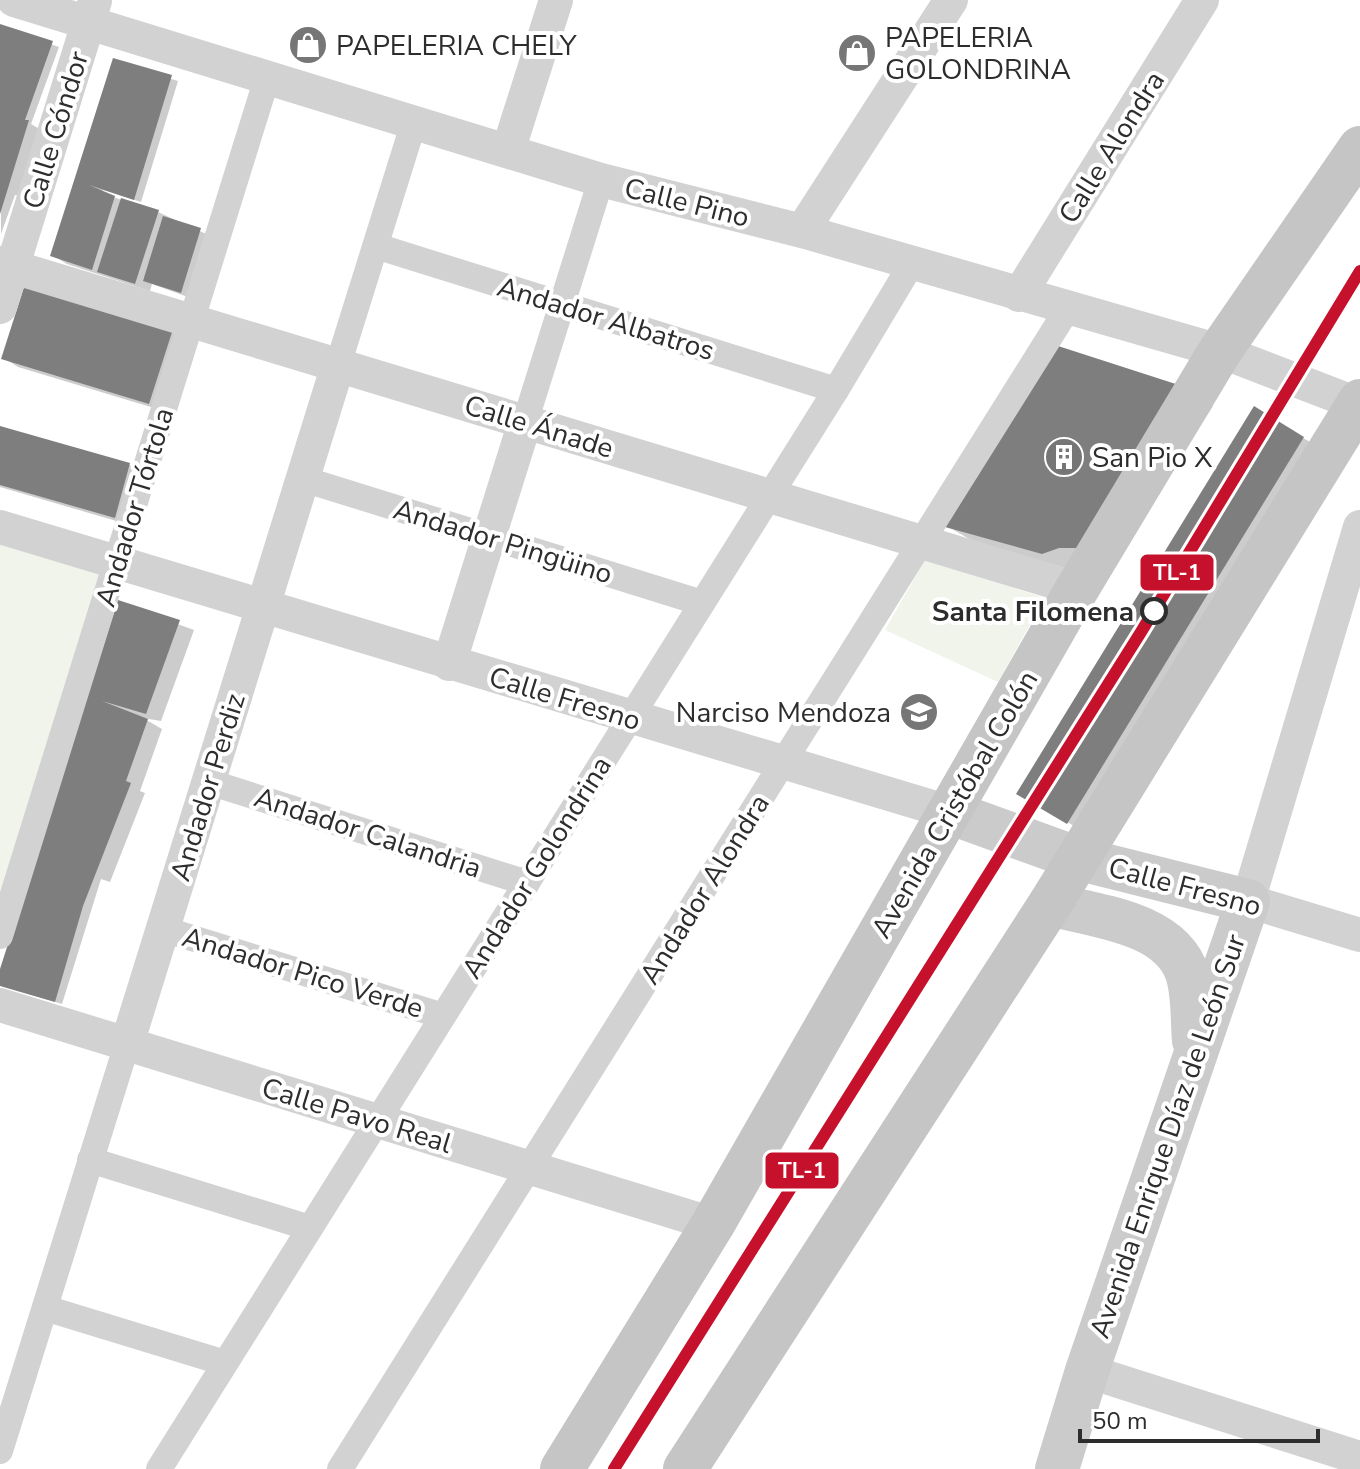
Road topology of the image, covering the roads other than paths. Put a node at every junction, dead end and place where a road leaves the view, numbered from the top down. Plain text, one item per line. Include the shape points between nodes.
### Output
1 (14, 0) edge
2 (556, 0) edge
3 (951, 0) edge
4 (1202, 0) edge
5 (92, 11) edge
6 (267, 78) junction
7 (414, 122) junction
8 (1360, 148) edge
9 (508, 151) junction
10 (601, 180) junction
11 (802, 231) junction
12 (376, 246) junction
13 (912, 263) junction
14 (6, 265) edge
15 (1019, 295) junction
16 (561, 304) junction
17 (0, 307) edge
18 (1068, 308) junction
19 (191, 321) junction
20 (1220, 351) junction
21 (338, 365) junction
22 (836, 390) junction
23 (1359, 403) edge
24 (525, 422) junction
25 (303, 479) junction
26 (770, 495) junction
27 (0, 527) edge
28 (1360, 527) edge
29 (488, 536) junction
30 (921, 541) junction
31 (116, 563) junction
32 (1077, 589) junction
33 (702, 603) junction
34 (263, 608) junction
35 (449, 664) junction
36 (630, 718) junction
37 (782, 764) junction
38 (209, 782) junction
39 (949, 812) junction
40 (1076, 858) junction
41 (527, 883) junction
42 (1248, 901) junction
43 (1050, 904) junction
44 (163, 929) junction
45 (1360, 935) edge
46 (0, 936) edge
47 (0, 1005) edge
48 (443, 1016) junction
49 (127, 1044) junction
50 (1194, 1057) junction
51 (377, 1121) junction
52 (90, 1160) junction
53 (529, 1167) junction
54 (713, 1224) junction
55 (310, 1228) junction
56 (45, 1308) junction
57 (225, 1363) junction
58 (1087, 1371) junction
59 (0, 1451) edge
60 (1360, 1458) edge
61 (159, 1469) edge
62 (340, 1469) edge
63 (562, 1469) edge
64 (685, 1469) edge
65 (1057, 1469) edge

1 - 5 street, Calle Pino
2 - 9 street
3 - 11 street
4 - 15 street, Calle Alondra
5 - 6 street, Calle Pino
5 - 14 street, Calle Cóndor
6 - 7 street, Calle Pino
6 - 19 street, Andador Tórtola
7 - 9 street, Calle Pino
7 - 12 street, Andador Perdiz
8 - 20 main road, Avenida Cristóbal Colón
9 - 10 street, Calle Pino
10 - 11 street, Calle Pino
10 - 16 street
11 - 13 street, Calle Pino
12 - 16 street, Andador Albatros
12 - 21 street, Andador Perdiz
13 - 15 street, Calle Pino
13 - 22 street, Andador Golondrina
14 - 17 street, Calle Cóndor
14 - 19 street, Calle Ánade
15 - 18 street, Calle Pino
16 - 22 street, Andador Albatros
16 - 24 street
18 - 20 street, Calle Pino
18 - 30 street, Andador Alondra
19 - 21 street, Calle Ánade
19 - 31 street, Andador Tórtola
20 - 23 street, Calle Pino
20 - 32 main road, Avenida Cristóbal Colón
21 - 24 street, Calle Ánade
21 - 25 street, Andador Perdiz
22 - 26 street, Andador Golondrina
23 - 40 main road
24 - 26 street, Calle Ánade
24 - 29 street
25 - 29 street, Andador Pingüino
25 - 34 street, Andador Perdiz
26 - 30 street, Calle Ánade
26 - 33 street, Andador Golondrina
27 - 31 street, Calle Fresno
28 - 42 street, Avenida Enrique Díaz de León Sur
29 - 33 street, Andador Pingüino
29 - 35 street
30 - 32 street, Calle Ánade
30 - 37 street, Andador Alondra
31 - 34 street, Calle Fresno
31 - 46 street, Andador Tórtola
32 - 39 main road, Avenida Cristóbal Colón
33 - 36 street, Andador Golondrina
34 - 35 street, Calle Fresno
34 - 38 street, Andador Perdiz
35 - 36 street, Calle Fresno
36 - 37 street, Calle Fresno
36 - 41 street, Andador Golondrina
37 - 39 street, Calle Fresno
37 - 53 street, Andador Alondra
38 - 41 street, Andador Calandria
38 - 44 street, Andador Perdiz
39 - 40 main road, Calle Fresno
39 - 54 main road, Avenida Cristóbal Colón
40 - 42 main road, Calle Fresno
40 - 43 main road
41 - 48 street, Andador Golondrina
42 - 45 street, Calle Fresno
42 - 50 main road, Avenida Enrique Díaz de León Sur
43 - 50 main road via 1148,931 1174,949 1191,994
43 - 64 main road
44 - 48 street, Andador Pico Verde
44 - 49 street, Andador Perdiz
47 - 49 street, Calle Pavo Real
48 - 51 street, Andador Golondrina
49 - 51 street, Calle Pavo Real
49 - 52 street, Andador Perdiz
50 - 58 main road, Avenida Enrique Díaz de León Sur
51 - 53 street, Calle Pavo Real
51 - 55 street, Andador Golondrina
52 - 55 street
52 - 56 street, Andador Perdiz
53 - 54 street, Calle Pavo Real
53 - 62 street, Andador Alondra
54 - 63 main road, Avenida Cristóbal Colón
55 - 57 street, Andador Golondrina
56 - 57 street
56 - 59 street, Andador Perdiz
57 - 61 street, Andador Golondrina
58 - 60 street
58 - 65 main road, Avenida Enrique Díaz de León Sur

